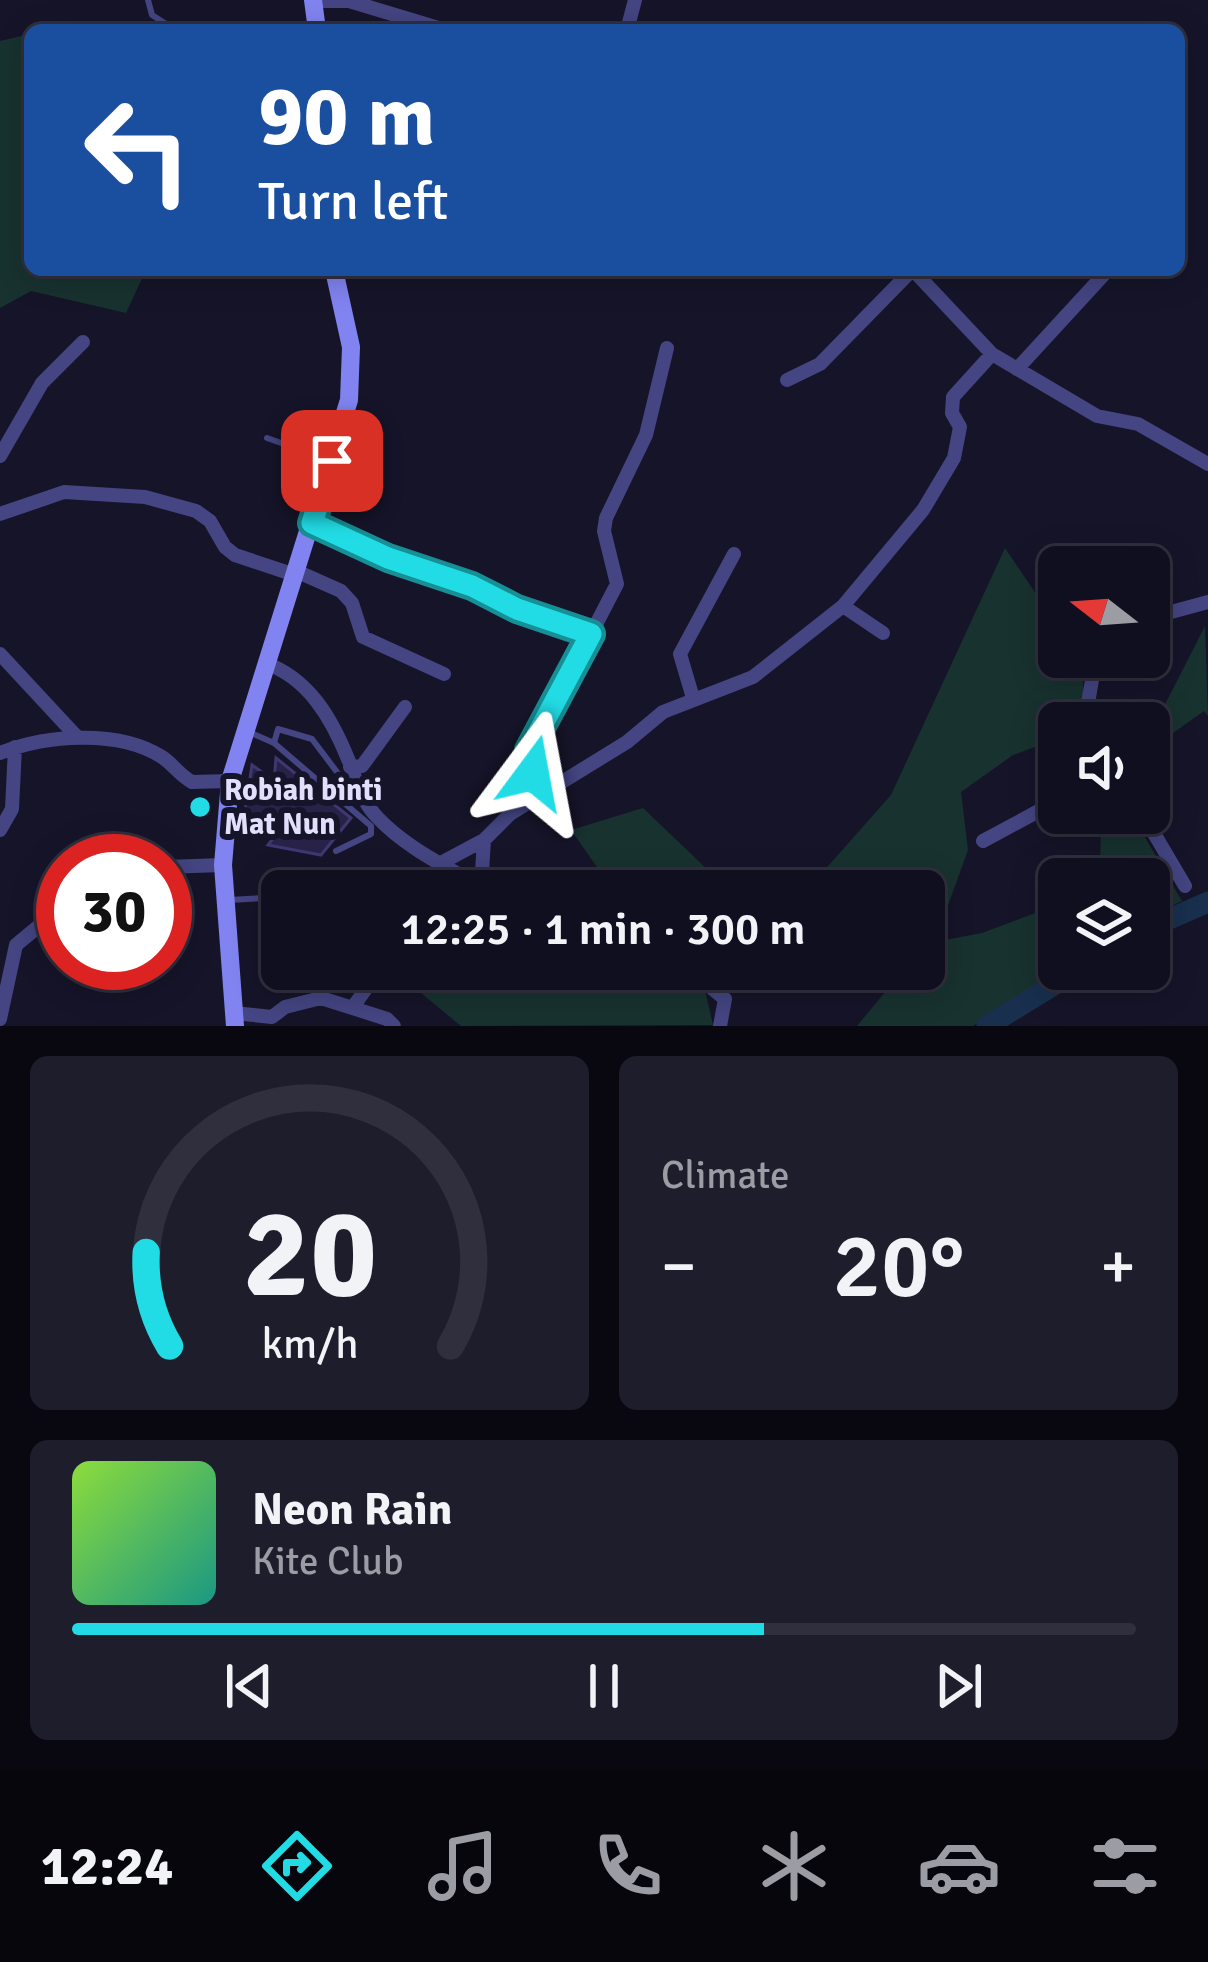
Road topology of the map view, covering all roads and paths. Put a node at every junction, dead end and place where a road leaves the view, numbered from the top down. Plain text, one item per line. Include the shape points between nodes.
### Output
1 (148, 0) edge
2 (313, 1) edge
3 (166, 24) edge
4 (407, 24) edge
5 (335, 276) edge
6 (906, 276) edge
7 (918, 276) edge
8 (1102, 276) edge
9 (83, 342) dead end
10 (667, 348) dead end
11 (992, 354) junction
12 (1017, 369) junction
13 (788, 380) dead end
14 (267, 437) dead end
15 (0, 456) edge
16 (332, 461) junction
17 (1207, 462) edge
18 (0, 514) edge
19 (312, 523) junction
20 (734, 554) dead end
21 (296, 573) junction
22 (1208, 602) edge
23 (843, 606) junction
24 (1170, 612) edge
25 (883, 633) dead end
26 (591, 634) junction
27 (0, 655) edge
28 (265, 663) junction
29 (444, 674) dead end
30 (693, 698) junction
31 (405, 707) dead end
32 (242, 730) junction
33 (78, 738) junction
34 (274, 743) junction
35 (8, 750) edge
36 (350, 766) junction
37 (230, 781) junction
38 (543, 792) junction
39 (334, 793) junction
40 (1038, 811) edge
41 (0, 830) edge
42 (1154, 834) edge
43 (484, 840) junction
44 (983, 841) dead end
45 (336, 851) dead end
46 (441, 862) junction
47 (224, 865) junction
48 (192, 866) edge
49 (454, 870) edge
50 (485, 870) edge
51 (1184, 886) dead end
52 (261, 898) edge
53 (225, 900) junction
54 (36, 928) edge
55 (365, 990) edge
56 (714, 990) edge
57 (353, 1007) junction
58 (0, 1018) edge
59 (234, 1019) edge
60 (394, 1026) edge
61 (720, 1026) edge

1 - 3 lane
2 - 4 street via 349,1
5 - 16 main road via 353,361
6 - 13 street via 820,364
7 - 11 street
8 - 12 street
9 - 15 street via 42,383
10 - 26 street via 646,435 606,518 617,584
11 - 12 street
11 - 23 street via 953,397 959,445 939,484
12 - 17 street via 1096,416 1138,424
14 - 16 lane
16 - 19 main road
18 - 21 street via 64,492 145,497 210,521 235,555
19 - 21 main road
19 - 26 street
20 - 30 street via 680,653
21 - 28 main road
21 - 29 street via 341,591 363,638
22 - 24 street
23 - 25 street
23 - 30 street via 753,677
26 - 38 street via 529,750
27 - 33 street
28 - 32 main road
28 - 36 street via 307,687
30 - 38 street
31 - 36 street via 362,766
32 - 34 lane
32 - 37 main road
33 - 35 street
33 - 37 street via 163,758 191,782
34 - 39 lane
34 - 39 lane via 278,729 311,740 343,780
35 - 41 street via 12,809
36 - 46 street via 377,817
37 - 47 main road
38 - 43 street
39 - 45 lane via 371,826 371,834
40 - 44 street
42 - 51 street
43 - 46 street
43 - 50 street
46 - 49 street
47 - 48 street
47 - 53 main road
52 - 53 lane
53 - 59 main road
54 - 58 street via 16,945
55 - 57 street
56 - 61 street via 725,999
57 - 59 street via 321,998 272,1017
57 - 60 street

